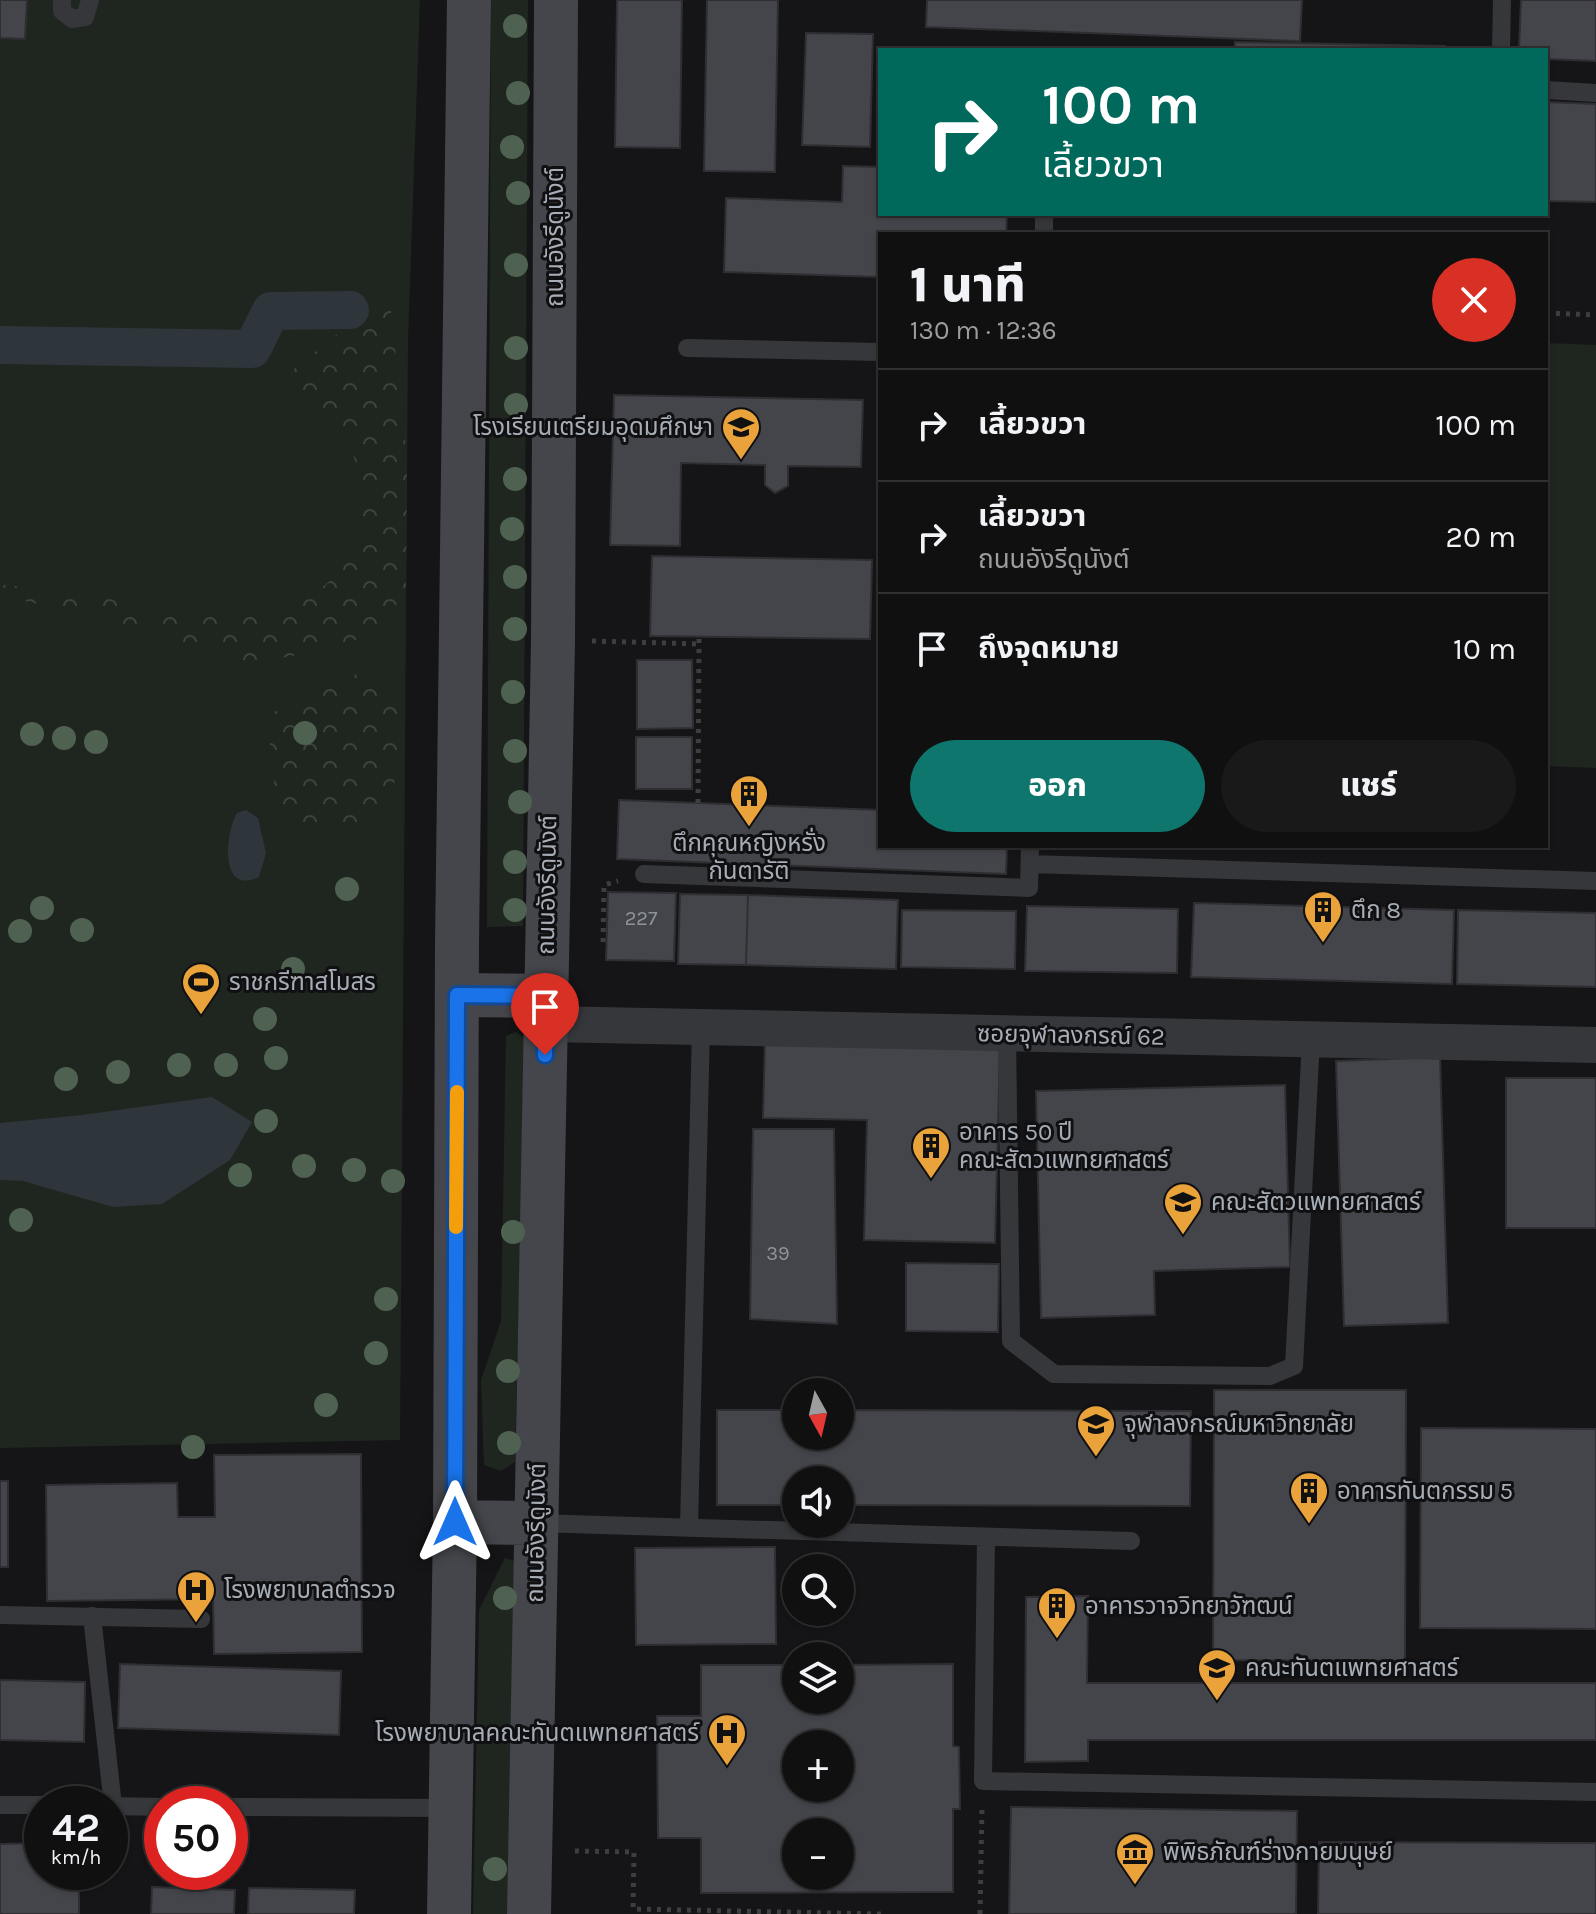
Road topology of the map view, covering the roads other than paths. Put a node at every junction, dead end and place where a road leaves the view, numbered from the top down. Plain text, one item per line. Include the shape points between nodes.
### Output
1 (62, 0) edge
2 (90, 0) edge
3 (469, 0) edge
4 (556, 0) edge
5 (1502, 0) edge
6 (1501, 48) edge
7 (1548, 90) edge
8 (1596, 93) edge
9 (687, 348) dead end
10 (878, 352) edge
11 (1030, 855) edge
12 (644, 874) road end
13 (1596, 881) edge
14 (457, 995) junction
15 (545, 1010) junction
16 (701, 1028) junction
17 (1007, 1033) junction
18 (1311, 1039) junction
19 (1596, 1045) edge
20 (455, 1522) junction
21 (536, 1523) junction
22 (689, 1528) junction
23 (986, 1537) junction
24 (1131, 1541) dead end
25 (0, 1615) edge
26 (92, 1616) junction
27 (201, 1619) dead end
28 (110, 1786) edge
29 (1596, 1792) edge
30 (0, 1805) edge
31 (24, 1805) edge
32 (248, 1807) edge
33 (451, 1808) junction
34 (449, 1914) edge
35 (529, 1914) edge

1 - 2 lane via 62,11 72,19 85,17
3 - 14 main road
4 - 15 main road, ถนนอังรีดูนังต์
5 - 6 lane
7 - 8 lane
9 - 10 lane
11 - 12 lane via 1029,888
11 - 13 lane
14 - 15 main road
14 - 20 main road
15 - 16 street, ซอยจุฬาลงกรณ์ 62
15 - 21 main road, ถนนอังรีดูนังต์
16 - 17 street, ซอยจุฬาลงกรณ์ 62
16 - 22 lane
17 - 18 street, ซอยจุฬาลงกรณ์ 62
17 - 18 lane via 1011,1341 1054,1374 1127,1376 1270,1376 1294,1366
18 - 19 street, ซอยจุฬาลงกรณ์ 62
20 - 21 main road
20 - 33 main road
21 - 22 lane
21 - 35 main road, ถนนอังรีดูนังต์
22 - 23 lane
23 - 24 lane
23 - 29 lane via 983,1781
25 - 26 lane
26 - 27 lane
26 - 28 lane
30 - 31 lane
32 - 33 lane
33 - 34 main road

